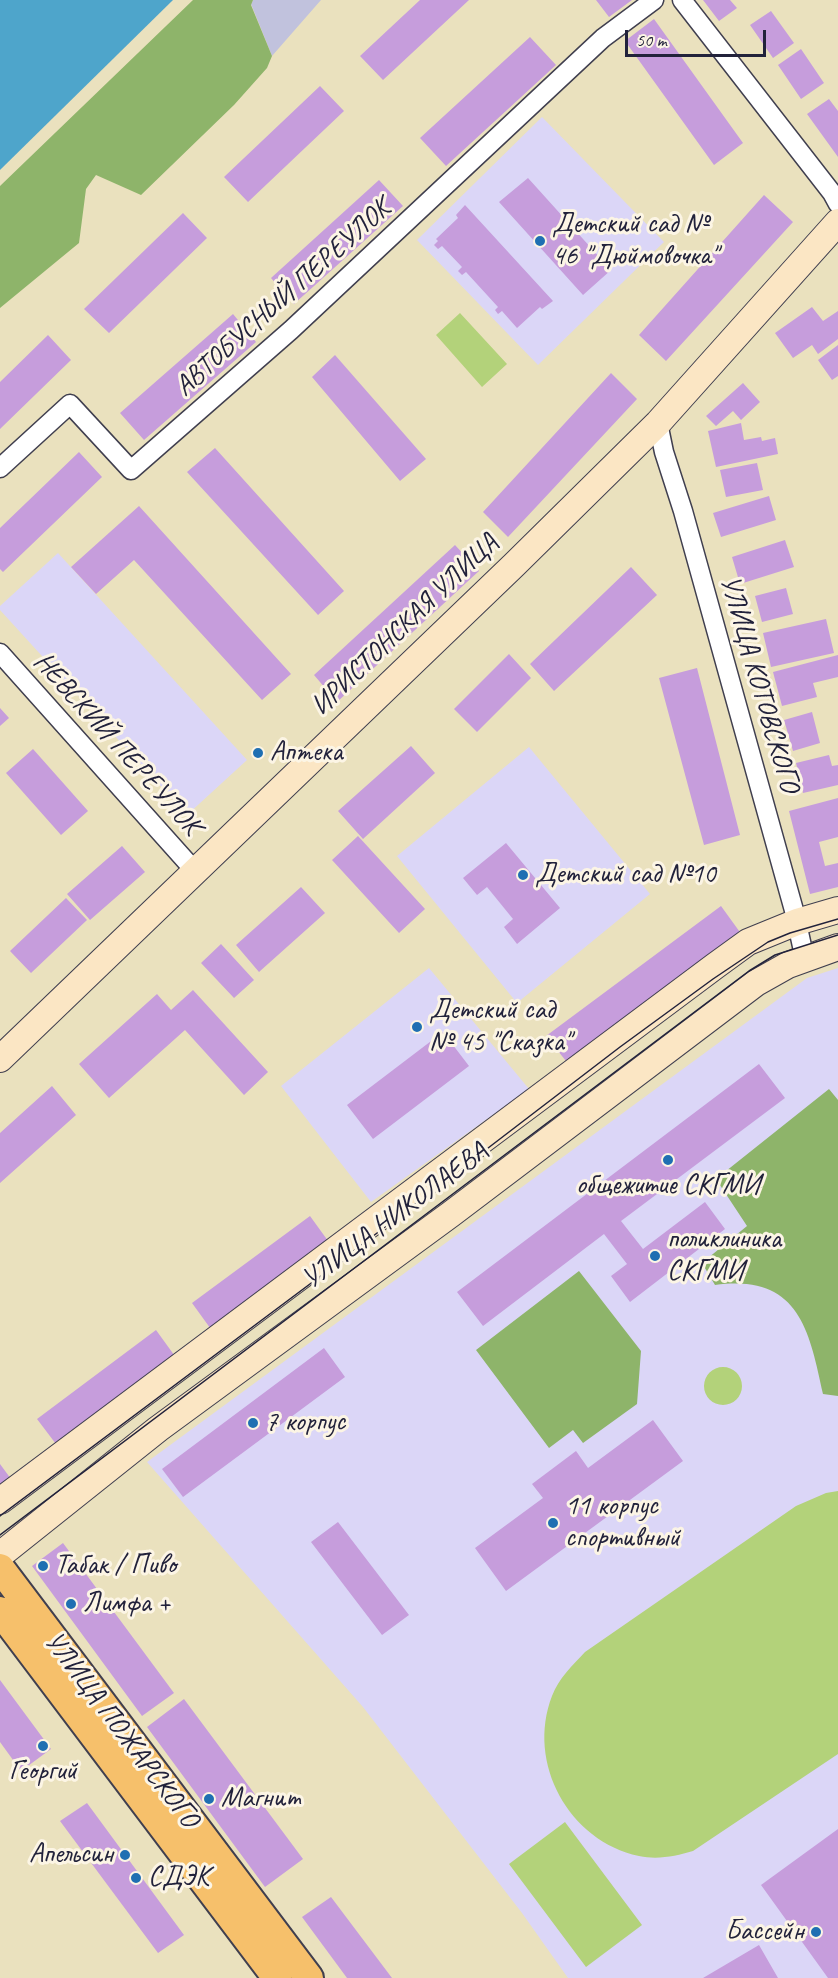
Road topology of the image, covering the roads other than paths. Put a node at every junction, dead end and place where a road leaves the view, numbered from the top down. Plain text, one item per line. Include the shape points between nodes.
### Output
1 (654, 0) edge
2 (682, 0) edge
3 (838, 204) edge
4 (838, 222) edge
5 (658, 423) junction
6 (0, 468) edge
7 (0, 653) edge
8 (194, 870) junction
9 (838, 910) edge
10 (797, 922) junction
11 (838, 947) edge
12 (805, 960) junction
13 (0, 1059) edge
14 (0, 1501) edge
15 (0, 1555) edge
16 (0, 1568) edge
17 (0, 1611) edge
18 (278, 1978) edge
19 (309, 1978) edge

1 - 6 street, АВТОБУСНЫЙ ПЕРЕУЛОК via 603,38 291,330 131,470 70,404
2 - 3 street
4 - 5 street, ИРИСТОНСКАЯ УЛИЦА
5 - 8 street, ИРИСТОНСКАЯ УЛИЦА
5 - 10 street, УЛИЦА КОТОВСКОГО
7 - 8 street, НЕВСКИЙ ПЕРЕУЛОК
8 - 13 street, ИРИСТОНСКАЯ УЛИЦА
9 - 10 street, УЛИЦА НИКОЛАЕВА
10 - 12 street, УЛИЦА КОТОВСКОГО
10 - 14 street, УЛИЦА НИКОЛАЕВА via 748,942
11 - 12 street, УЛИЦА НИКОЛАЕВА
12 - 15 street, УЛИЦА НИКОЛАЕВА via 756,983 158,1429
16 - 19 main road, УЛИЦА ПОЖАРСКОГО
17 - 18 main road, УЛИЦА ПОЖАРСКОГО

